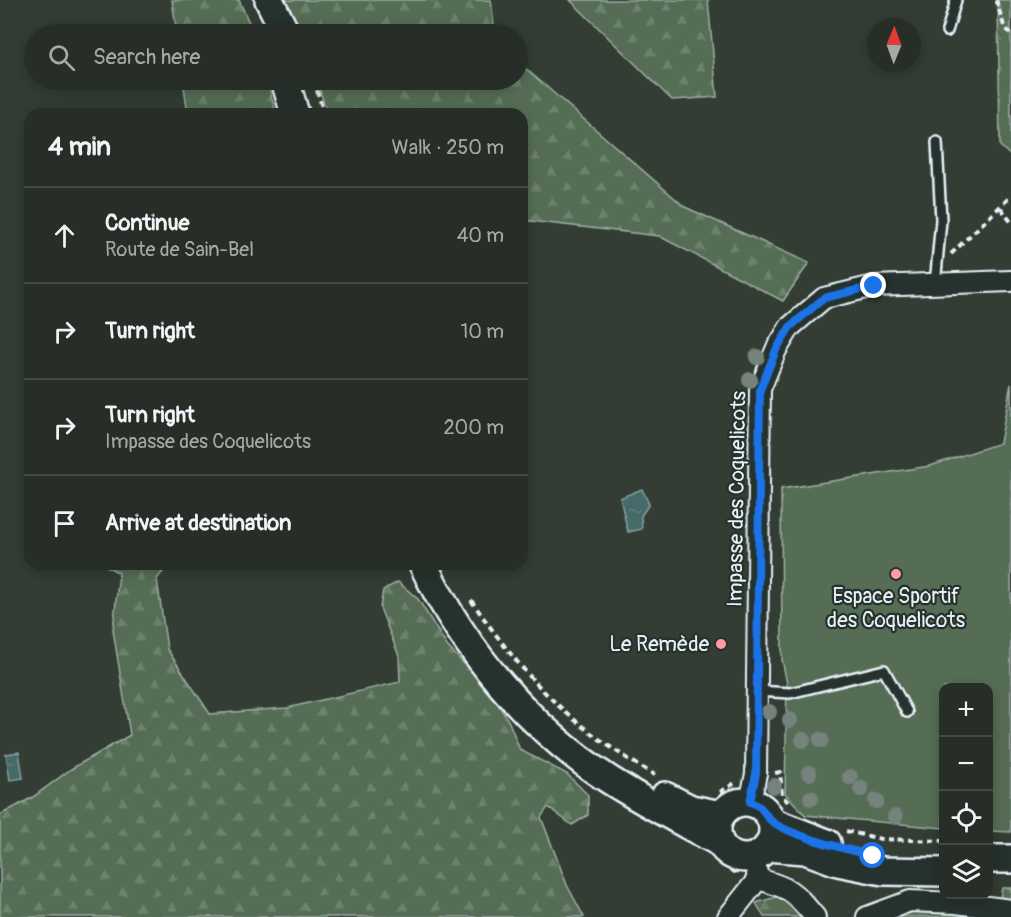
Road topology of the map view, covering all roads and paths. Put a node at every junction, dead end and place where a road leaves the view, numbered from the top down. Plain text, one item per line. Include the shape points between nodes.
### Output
1 (251, 0) edge
2 (269, 0) edge
3 (956, 0) edge
4 (996, 0) edge
5 (263, 24) edge
6 (281, 24) edge
7 (947, 31) dead end
8 (1011, 33) edge
9 (288, 90) edge
10 (304, 90) edge
11 (317, 90) edge
12 (294, 108) edge
13 (309, 108) edge
14 (322, 108) edge
15 (937, 142) dead end
16 (1011, 196) edge
17 (1001, 208) junction
18 (1011, 222) edge
19 (961, 246) dead end
20 (1011, 280) edge
21 (935, 285) junction
22 (426, 570) edge
23 (442, 570) edge
24 (468, 595) dead end
25 (757, 691) junction
26 (907, 712) dead end
27 (766, 773) dead end
28 (659, 778) dead end
29 (750, 802) junction
30 (721, 815) junction
31 (837, 829) dead end
32 (881, 838) junction
33 (939, 841) edge
34 (719, 842) junction
35 (768, 842) junction
36 (881, 845) dead end
37 (939, 858) edge
38 (993, 859) edge
39 (1011, 859) edge
40 (939, 872) edge
41 (993, 872) edge
42 (1011, 872) edge
43 (1011, 910) edge
44 (728, 917) edge
45 (814, 917) edge
46 (867, 917) edge

1 - 5 main road
2 - 6 main road
3 - 7 lane
4 - 8 path via 1004,26
9 - 12 main road
10 - 13 main road
11 - 14 path
15 - 21 lane via 941,220
16 - 17 path
17 - 18 path
17 - 19 path
20 - 21 street, Impasse des Coquelicots
21 - 25 street, Impasse des Coquelicots via 874,286 824,298 790,327 776,350 760,390
22 - 34 main road via 462,636 506,690 570,752 652,806
23 - 30 main road via 478,630 552,716 596,754 657,792 692,809
24 - 28 path via 504,648 554,704 612,750
25 - 26 lane via 790,693 884,670
25 - 29 street, Impasse des Coquelicots via 756,774
27 - 35 path via 780,772 782,795
29 - 30 main road via 736,803
29 - 35 main road via 764,809
30 - 34 main road
31 - 32 path
32 - 33 path
32 - 36 path
34 - 35 main road via 735,856
35 - 37 main road via 810,837 873,856
35 - 40 main road via 883,871
35 - 44 street
35 - 45 street via 784,885
38 - 39 main road
41 - 42 main road
43 - 46 street via 910,901

